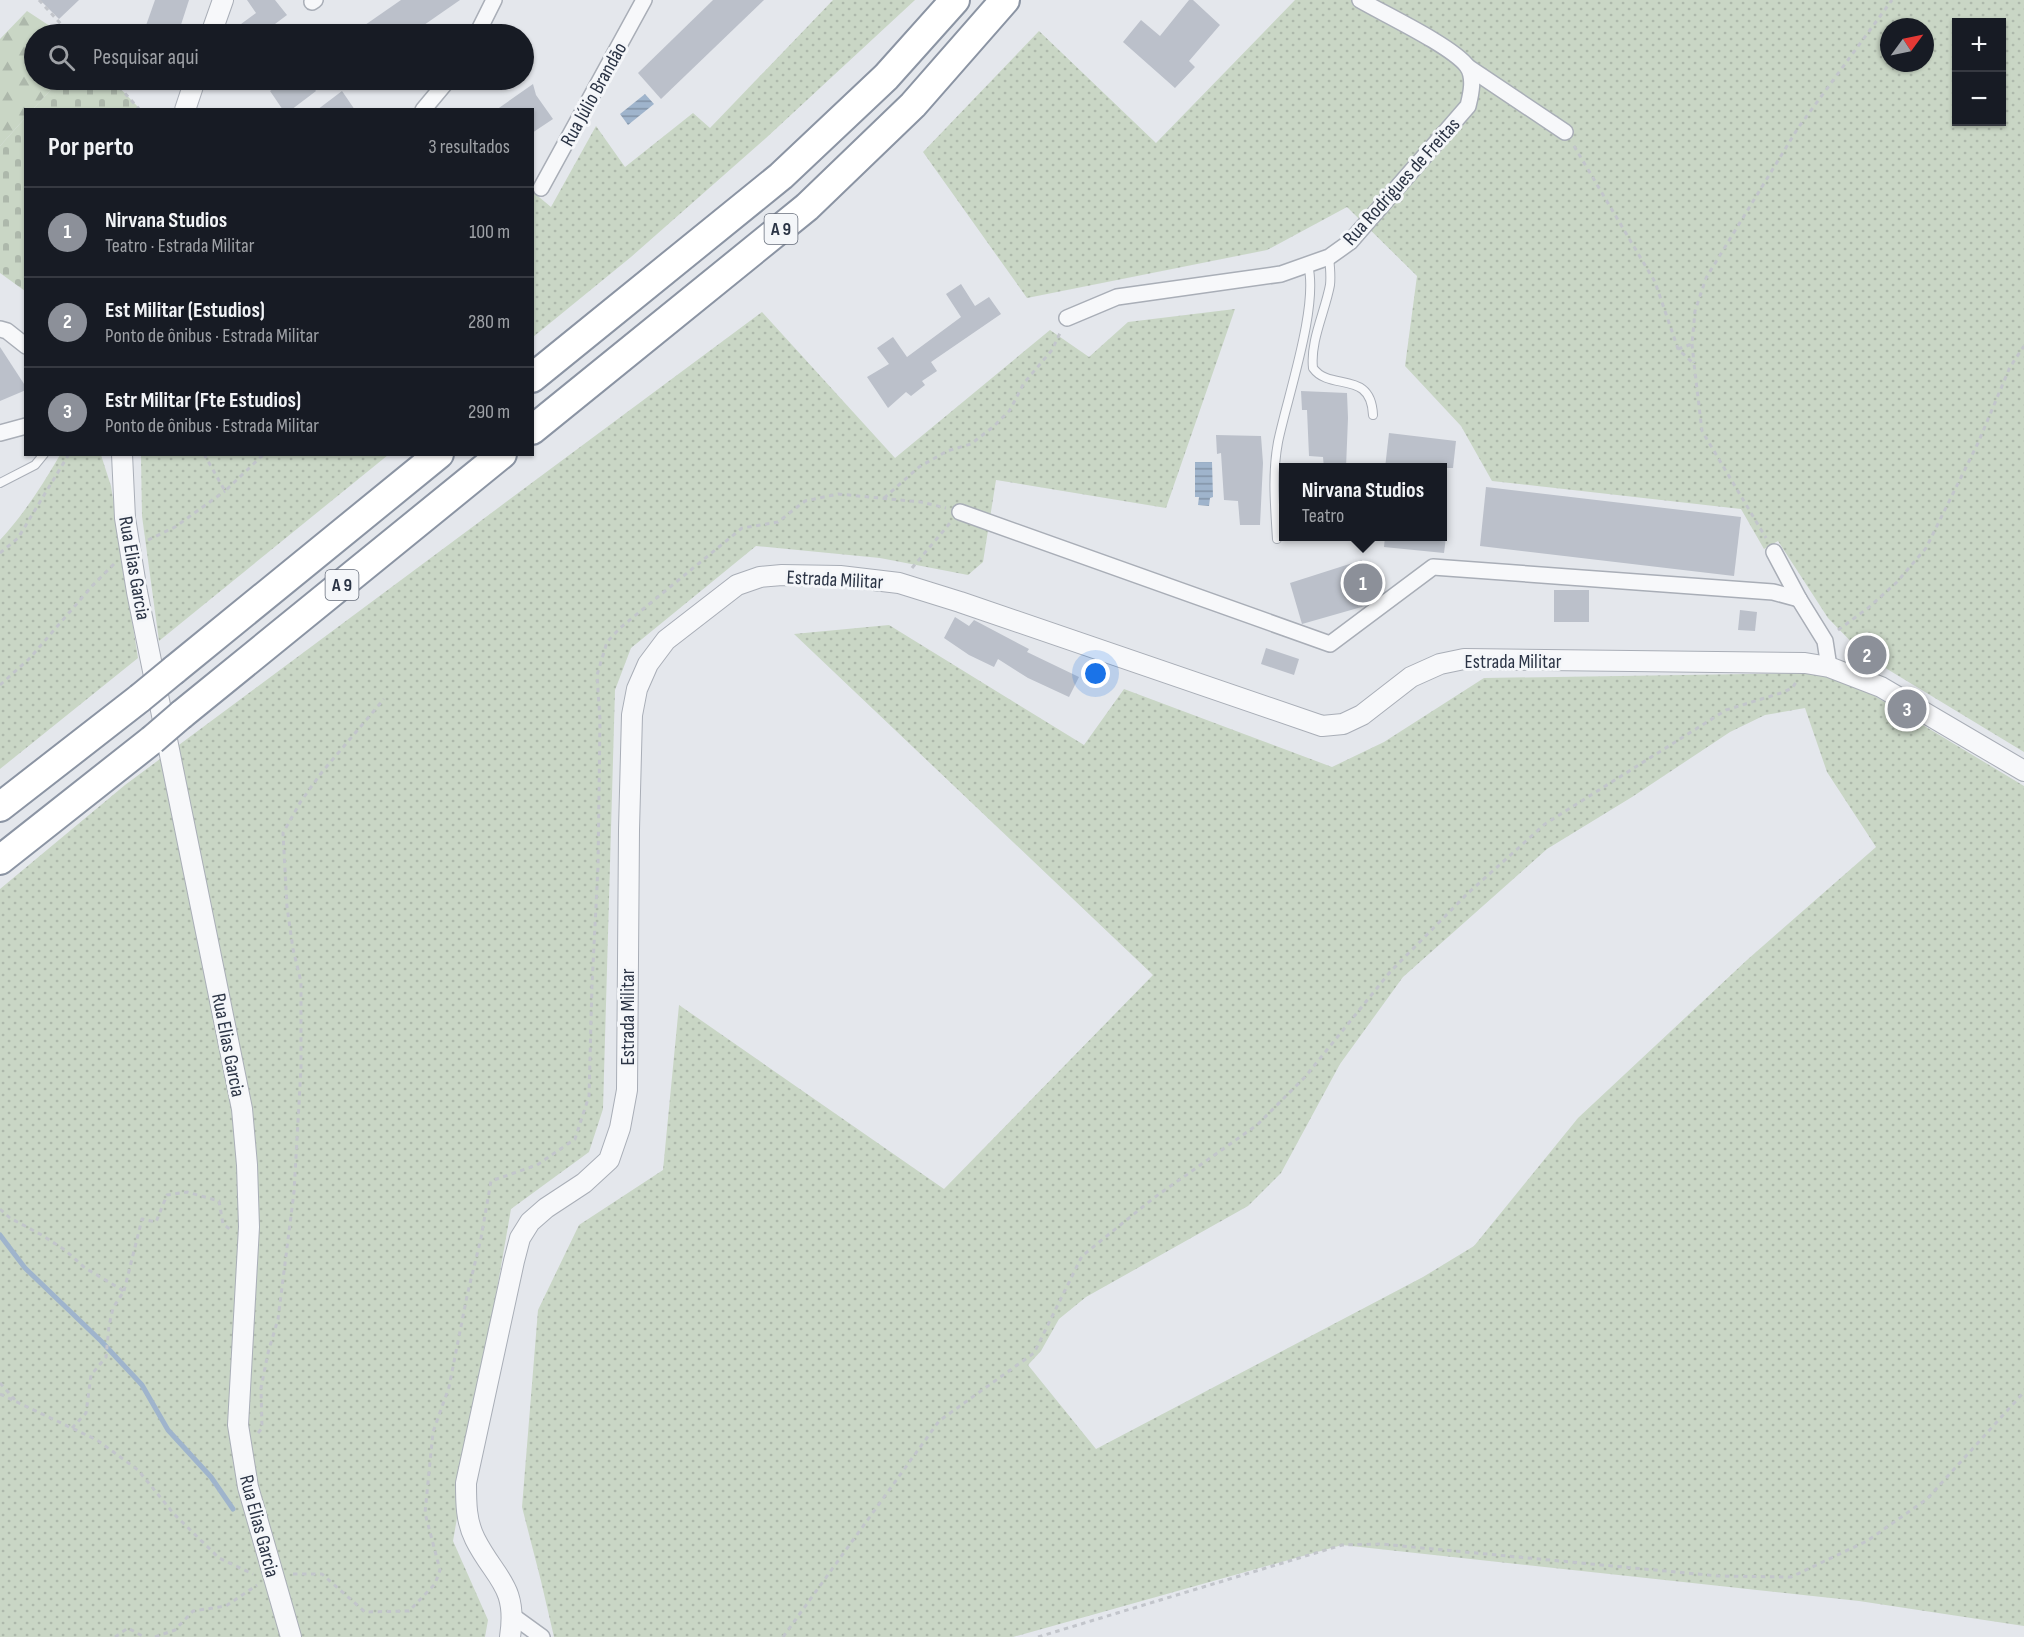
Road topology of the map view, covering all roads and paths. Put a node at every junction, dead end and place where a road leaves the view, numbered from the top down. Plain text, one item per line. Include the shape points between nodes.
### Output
1 (39, 0) edge
2 (222, 0) edge
3 (494, 0) edge
4 (644, 0) edge
5 (955, 0) edge
6 (1005, 0) edge
7 (1359, 0) edge
8 (1892, 0) edge
9 (61, 24) edge
10 (214, 24) edge
11 (482, 24) edge
12 (1468, 67) junction
13 (121, 90) edge
14 (192, 90) edge
15 (440, 90) edge
16 (138, 108) edge
17 (186, 108) edge
18 (425, 108) edge
19 (1565, 132) joint
20 (541, 188) dead end
21 (1329, 257) junction
22 (1308, 265) junction
23 (1067, 318) joint
24 (0, 329) edge
25 (24, 344) edge
26 (1692, 344) junction
27 (2024, 346) edge
28 (1678, 349) junction
29 (1694, 364) junction
30 (534, 376) edge
31 (1373, 415) dead end
32 (24, 427) edge
33 (534, 428) edge
34 (0, 433) edge
35 (42, 456) edge
36 (68, 456) edge
37 (122, 456) edge
38 (205, 456) edge
39 (262, 456) edge
40 (437, 456) edge
41 (500, 456) edge
42 (0, 483) edge
43 (225, 491) junction
44 (884, 498) junction
45 (960, 512) junction
46 (1277, 539) dead end
47 (130, 549) junction
48 (1774, 552) joint
49 (0, 553) edge
50 (899, 583) junction
51 (1799, 599) junction
52 (1825, 640) junction
53 (1805, 663) junction
54 (1829, 667) junction
55 (0, 685) edge
56 (384, 699) dead end
57 (2024, 771) edge
58 (0, 807) edge
59 (0, 860) edge
60 (0, 1209) edge
61 (248, 1244) junction
62 (124, 1291) junction
63 (0, 1383) edge
64 (2024, 1392) edge
65 (0, 1394) edge
66 (20, 1404) junction
67 (72, 1428) junction
68 (242, 1454) junction
69 (273, 1574) junction
70 (513, 1616) junction
71 (115, 1637) edge
72 (144, 1637) edge
73 (155, 1637) edge
74 (291, 1637) edge
75 (510, 1637) edge
76 (542, 1637) edge
77 (783, 1637) edge
78 (1038, 1637) edge

1 - 9 path
2 - 10 street
3 - 11 street
4 - 20 street, Rua Júlio Brandão
5 - 30 highway, A 9 via 886,77 781,176
6 - 33 highway, A 9 via 913,105 807,207
7 - 12 street via 1434,42
8 - 26 path via 1798,128 1706,278 1695,311
12 - 19 street
12 - 21 street, Rua Rodrigues de Freitas via 1473,90 1468,106 1350,242
13 - 16 path
14 - 17 street
15 - 18 street
19 - 28 path via 1655,282
21 - 22 street, Rua Rodrigues de Freitas
21 - 31 lane via 1330,285 1316,338 1313,368 1321,375 1364,389
22 - 23 street, Rua Rodrigues de Freitas via 1281,274 1117,297
22 - 46 lane via 1311,285 1304,332 1276,460
23 - 44 path via 1052,350 1024,383 1005,416 971,444 947,451 919,467
24 - 25 street
26 - 28 path
26 - 29 path
27 - 52 path via 2010,367 1926,548 1897,582
28 - 29 path
29 - 48 path via 1702,431
32 - 34 street
35 - 42 lane via 34,465
36 - 49 path via 18,538
37 - 47 street, Rua Elias Garcia
38 - 43 path
39 - 43 path
40 - 58 highway, A 9, bridge
41 - 59 highway, A 9, bridge
43 - 47 path via 175,527
44 - 45 path
44 - 69 path via 838,494 805,501 778,522 742,528 607,642 597,675 598,867 589,1096 575,1139 537,1165 491,1181 449,1387 433,1432 425,1514 440,1570 435,1584 409,1611 365,1612 322,1574
45 - 50 path
45 - 51 street via 1330,644 1433,567 1773,592
47 - 55 path
47 - 61 street, Rua Elias Garcia via 242,1109
48 - 51 street
50 - 53 street, Estrada Militar via 1323,726 1343,724 1362,715 1411,677 1464,659
50 - 70 street, Estrada Militar via 782,575 737,585 666,640 648,664 637,689 632,715 628,830 627,1090 620,1128 609,1160 530,1222 520,1238 466,1483 465,1511 474,1538 508,1592
51 - 52 street
52 - 54 street
53 - 54 street, Estrada Militar
53 - 77 path via 1792,688 1726,710 1545,824 1467,894 1390,972 1305,1077 1257,1125 1155,1197 1082,1256 1035,1353 939,1421
54 - 57 street, Estrada Militar via 1881,687
56 - 68 path via 321,772 284,832 287,907 301,982 297,1153 278,1319 261,1388 262,1428
60 - 62 path
61 - 62 path via 223,1224 219,1201 187,1191 167,1195 156,1222 142,1219
61 - 68 street, Rua Elias Garcia via 238,1425
62 - 67 path via 113,1308 106,1357 91,1375 86,1413
63 - 66 path
64 - 78 path via 1927,1499 1867,1540 1791,1577 1718,1576 1381,1544 1342,1545
65 - 66 path
66 - 67 path
67 - 69 path via 97,1440 138,1470 174,1514 219,1558 250,1573
68 - 69 street, Rua Elias Garcia
69 - 73 path via 226,1606 193,1611 175,1630
69 - 74 street, Rua Elias Garcia
70 - 75 street, Estrada Militar
70 - 76 street
71 - 72 path via 128,1628

